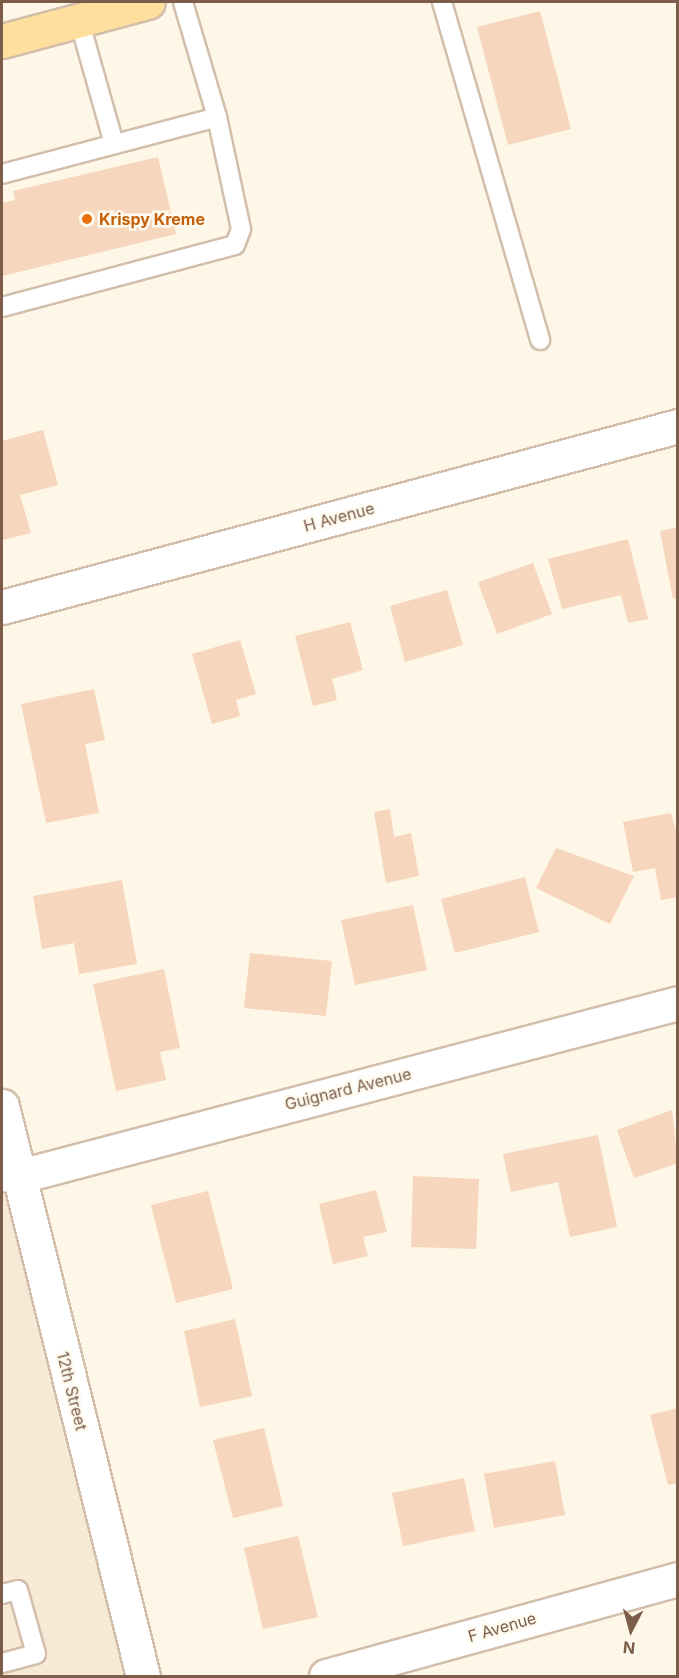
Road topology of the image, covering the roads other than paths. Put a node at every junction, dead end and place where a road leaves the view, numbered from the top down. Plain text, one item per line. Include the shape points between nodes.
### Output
1 (148, 2) edge
2 (183, 2) edge
3 (442, 2) edge
4 (78, 20) junction
5 (3, 36) edge
6 (217, 117) junction
7 (114, 144) junction
8 (2, 174) edge
9 (2, 307) edge
10 (540, 340) dead end
11 (678, 426) edge
12 (2, 607) edge
13 (678, 1003) edge
14 (2, 1106) edge
15 (11, 1175) edge
16 (678, 1579) edge
17 (2, 1594) edge
18 (2, 1664) edge
19 (143, 1677) edge
20 (326, 1677) edge

1 - 4 main road
2 - 6 lane
3 - 10 lane
4 - 5 main road
4 - 7 lane
6 - 7 lane
6 - 9 lane via 242,229 235,245
7 - 8 lane
11 - 12 street, H Avenue
13 - 15 street, Guignard Avenue
14 - 15 street, 12th Street
15 - 19 street, 12th Street
16 - 20 street, F Avenue
17 - 18 lane via 18,1590 36,1654

